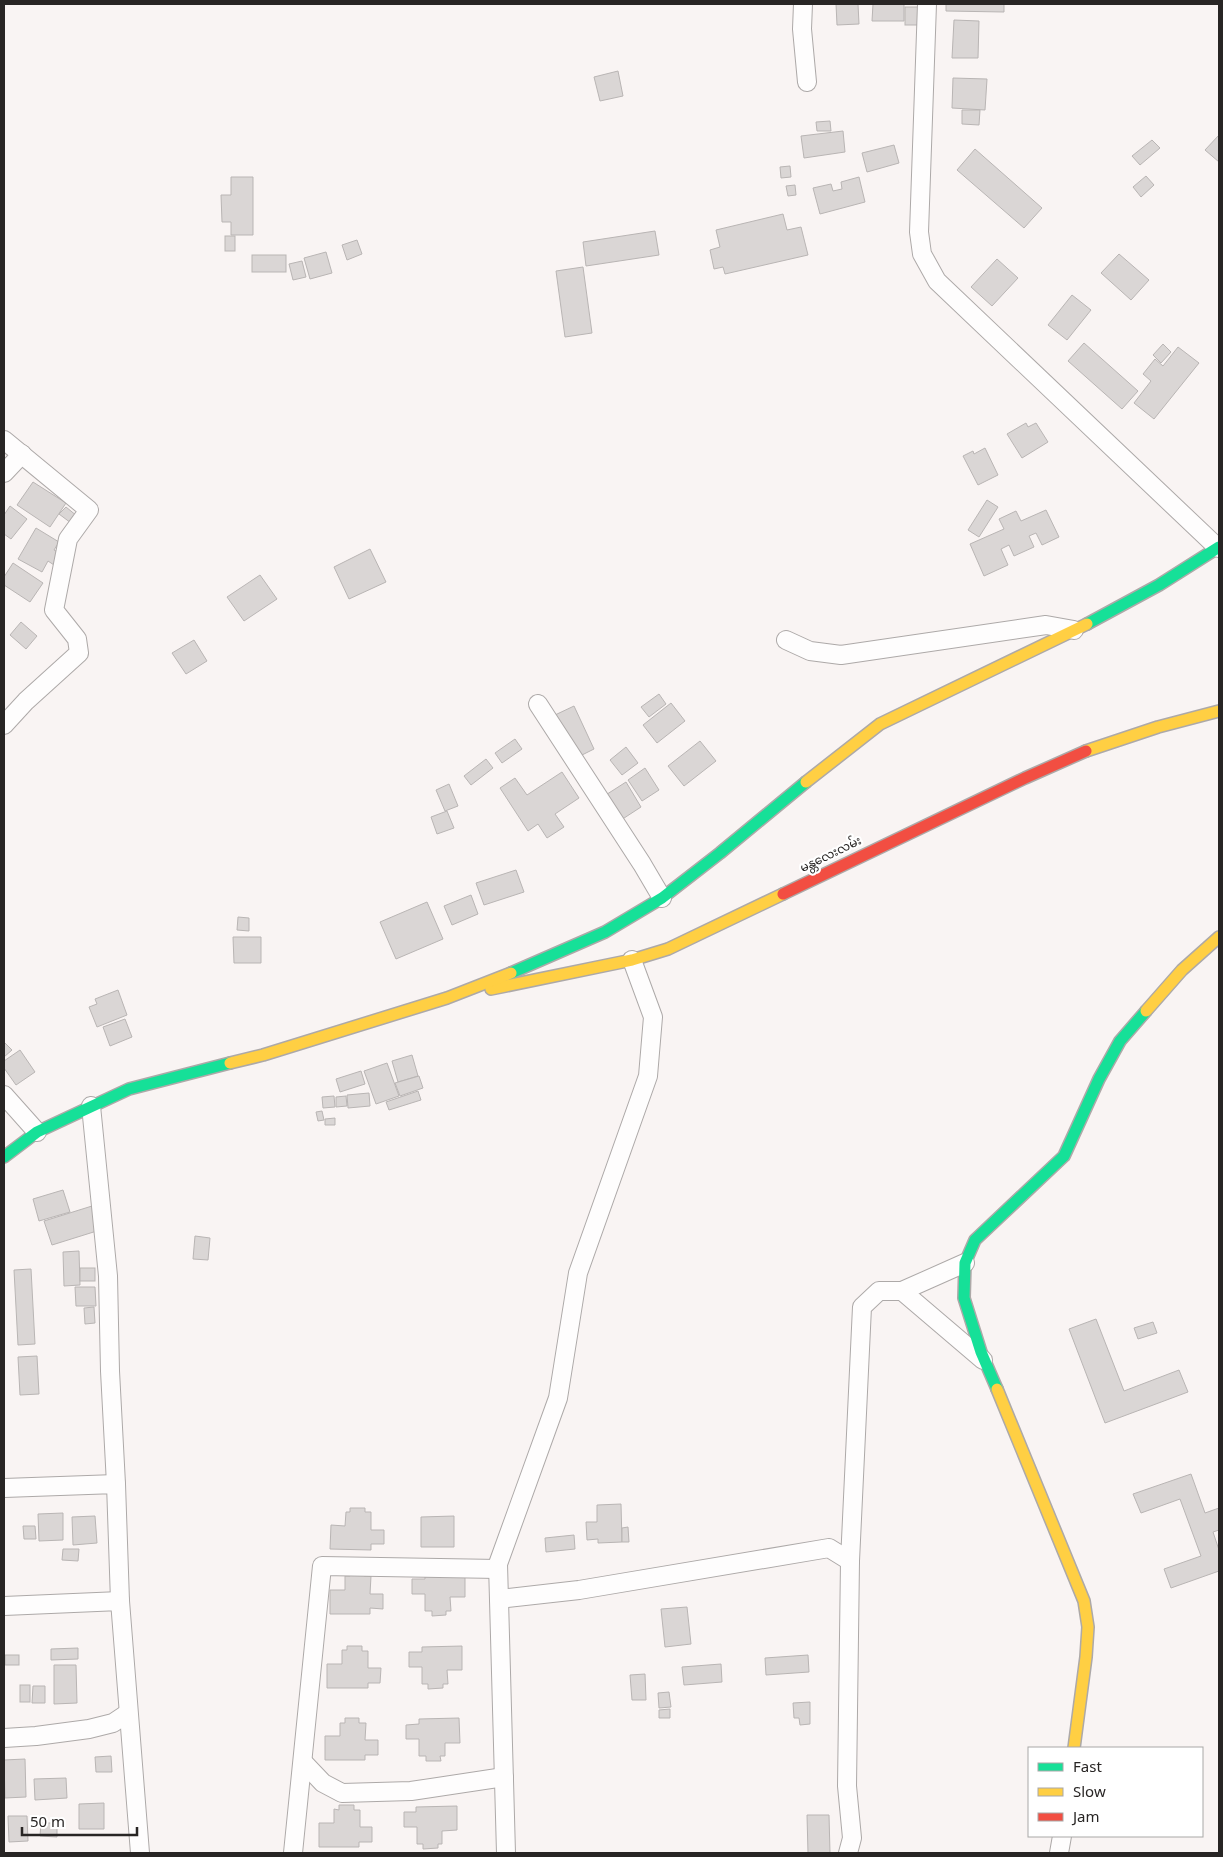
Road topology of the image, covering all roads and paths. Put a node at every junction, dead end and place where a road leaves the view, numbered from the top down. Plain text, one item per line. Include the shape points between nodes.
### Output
1 (803, 4) edge
2 (927, 4) edge
3 (807, 82) dead end
4 (4, 440) edge
5 (22, 454) junction
6 (4, 473) edge
7 (1219, 548) edge
8 (1075, 630) junction
9 (786, 640) dead end
10 (538, 704) dead end
11 (1219, 711) edge
12 (4, 726) edge
13 (662, 898) junction
14 (1219, 937) edge
15 (632, 960) junction
16 (447, 998) junction
17 (4, 1095) edge
18 (91, 1106) junction
19 (37, 1132) junction
20 (4, 1157) edge
21 (965, 1263) junction
22 (902, 1291) junction
23 (985, 1362) junction
24 (116, 1484) junction
25 (4, 1488) edge
26 (852, 1529) junction
27 (829, 1548) junction
28 (850, 1561) junction
29 (498, 1569) junction
30 (499, 1599) junction
31 (120, 1601) junction
32 (4, 1606) edge
33 (128, 1713) junction
34 (4, 1738) edge
35 (1074, 1747) edge
36 (303, 1762) junction
37 (504, 1777) junction
38 (1062, 1837) edge
39 (140, 1853) edge
40 (293, 1853) edge
41 (506, 1853) edge
42 (848, 1853) edge
43 (1059, 1853) edge

1 - 3 street
2 - 7 street via 918,232 922,254 937,281
4 - 5 street
5 - 6 street
5 - 12 street via 89,510 68,539 54,610 78,639 79,653 26,701
7 - 8 main road
8 - 9 street via 1046,625 842,655 810,651
8 - 13 main road via 880,724
10 - 13 street
11 - 15 main road, မန္တလေးလမ်း via 1158,726 1083,752 668,949
13 - 16 main road via 605,932
14 - 21 main road via 1182,970 1120,1041 1064,1156 975,1240
15 - 16 main road, မန္တလေးလမ်း
15 - 29 street via 653,1017 648,1076 578,1272 558,1398
16 - 18 main road via 262,1055 129,1089
17 - 19 street
18 - 19 main road
18 - 24 street via 108,1276
19 - 20 main road
21 - 22 street
21 - 23 main road via 964,1298
22 - 23 street
22 - 26 street via 879,1291 862,1306
23 - 35 main road via 1084,1601 1088,1627 1086,1657
24 - 25 street
24 - 31 street
26 - 27 street
26 - 28 street
27 - 28 street
27 - 30 street via 579,1590
28 - 42 street via 847,1786 852,1838
29 - 30 street
29 - 36 street via 322,1566
30 - 37 street
31 - 32 street
31 - 33 street
33 - 34 street via 112,1723 89,1729
33 - 39 street
36 - 37 street via 323,1783 342,1793 411,1791
36 - 40 street
37 - 41 street
38 - 43 street

